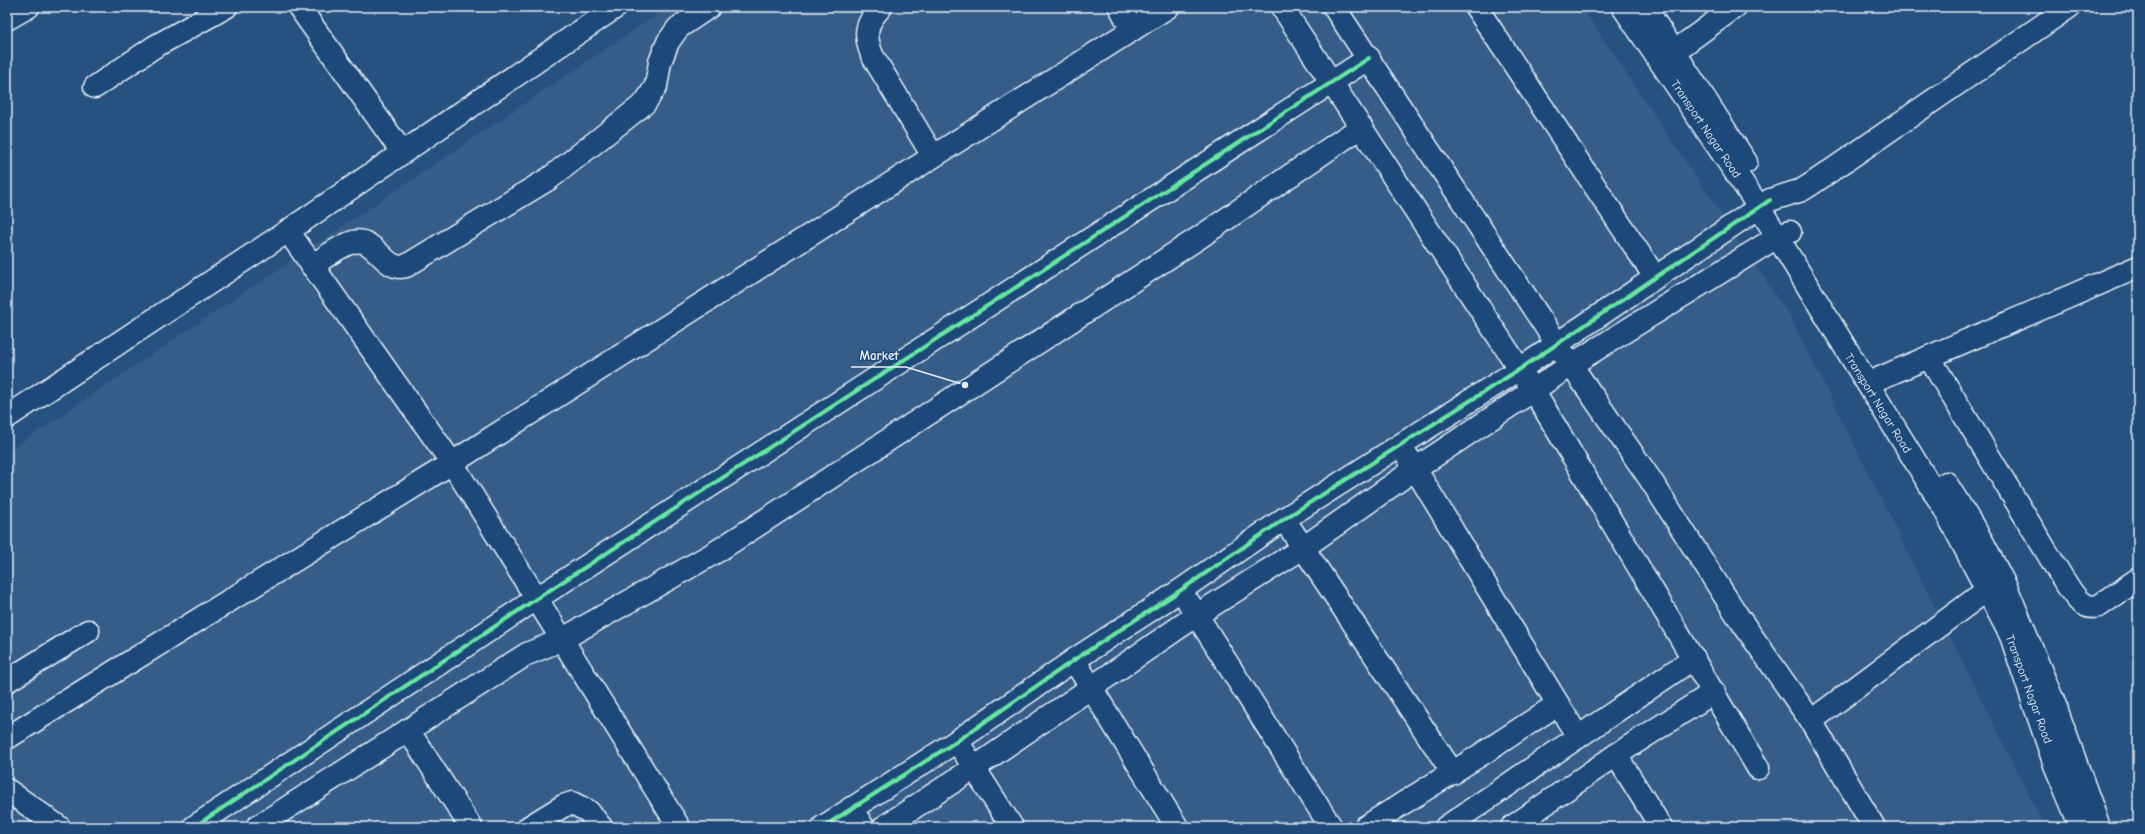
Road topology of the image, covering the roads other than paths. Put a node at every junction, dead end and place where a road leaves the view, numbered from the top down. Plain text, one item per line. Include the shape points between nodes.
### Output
1 (28, 7) edge
2 (226, 7) edge
3 (299, 7) edge
4 (709, 7) edge
5 (881, 7) edge
6 (1120, 7) edge
7 (1168, 7) edge
8 (1282, 7) edge
9 (1334, 7) edge
10 (1476, 7) edge
11 (1623, 7) edge
12 (1645, 7) edge
13 (1735, 7) edge
14 (2069, 7) edge
15 (608, 9) edge
16 (7, 19) edge
17 (1132, 30) junction
18 (1675, 51) junction
19 (1369, 58) junction
20 (1330, 83) junction
21 (95, 87) dead end
22 (1361, 127) junction
23 (402, 152) junction
24 (933, 156) junction
25 (1765, 204) junction
26 (288, 231) junction
27 (1784, 235) junction
28 (312, 266) junction
29 (2138, 266) edge
30 (1655, 277) junction
31 (1557, 343) junction
32 (1929, 357) junction
33 (1571, 365) junction
34 (1520, 369) junction
35 (1880, 378) junction
36 (1534, 391) junction
37 (7, 417) edge
38 (1400, 444) junction
39 (452, 463) junction
40 (1415, 469) junction
41 (1284, 518) junction
42 (1303, 548) junction
43 (2138, 579) edge
44 (1182, 590) junction
45 (1987, 590) junction
46 (536, 598) junction
47 (1197, 615) junction
48 (88, 630) dead end
49 (561, 640) junction
50 (1694, 658) junction
51 (1074, 660) junction
52 (7, 680) edge
53 (1090, 687) junction
54 (1714, 692) junction
55 (1558, 704) junction
56 (1811, 721) junction
57 (408, 730) junction
58 (1578, 736) junction
59 (7, 738) edge
60 (957, 741) junction
61 (1616, 755) junction
62 (974, 768) junction
63 (1758, 768) dead end
64 (1453, 773) junction
65 (7, 790) edge
66 (851, 808) junction
67 (60, 827) edge
68 (194, 827) edge
69 (257, 827) edge
70 (471, 827) edge
71 (529, 827) edge
72 (601, 827) edge
73 (679, 827) edge
74 (823, 827) edge
75 (863, 827) edge
76 (884, 827) edge
77 (1012, 827) edge
78 (1177, 827) edge
79 (1331, 827) edge
80 (1365, 827) edge
81 (1446, 827) edge
82 (1512, 827) edge
83 (1662, 827) edge
84 (1874, 827) edge
85 (2082, 827) edge
86 (2098, 827) edge

1 - 16 street
2 - 21 street via 148,52
3 - 23 street
4 - 28 street via 678,28 668,42 660,62 656,86 645,103 550,178 406,266 400,268 391,265 371,245 361,242 345,245
5 - 24 street via 866,28 867,42 872,55
6 - 17 street
7 - 17 street
8 - 20 street
9 - 19 street
10 - 30 street
11 - 25 street, Transport Nagar Road
12 - 18 street, Transport Nagar Road
13 - 18 street
14 - 25 street via 1813,183 1802,190
15 - 23 street
17 - 24 street
18 - 25 street, Transport Nagar Road
19 - 20 street
19 - 31 street
20 - 22 street
20 - 46 street
22 - 34 street
22 - 49 street via 1200,237 716,552
23 - 26 street
24 - 39 street
25 - 27 street, Transport Nagar Road
25 - 30 street
26 - 28 street
26 - 37 street
27 - 33 street
27 - 35 street, Transport Nagar Road
27 - 45 street, Transport Nagar Road via 1944,508
28 - 39 street
29 - 32 street
30 - 31 street
31 - 33 street
31 - 34 street
32 - 35 street
32 - 43 street via 2080,603 2086,607 2099,606
33 - 36 street
33 - 56 street via 1650,479 1737,615
34 - 36 street
34 - 38 street
35 - 86 street, Transport Nagar Road via 1982,542 2007,589 2056,708
36 - 40 street
36 - 50 street
38 - 40 street
38 - 41 street
39 - 46 street
39 - 59 street
40 - 42 street
40 - 55 street
41 - 42 street
41 - 44 street
42 - 47 street
42 - 64 street
44 - 47 street
44 - 51 street
45 - 56 street
45 - 85 street, Transport Nagar Road via 2011,636 2055,765
46 - 49 street
46 - 68 street
47 - 53 street
47 - 79 street
48 - 52 street
49 - 57 street via 527,654
49 - 73 street
50 - 54 street
50 - 58 street
51 - 53 street
51 - 60 street
53 - 62 street
53 - 78 street
54 - 61 street
54 - 63 street
55 - 58 street
55 - 64 street
56 - 84 street
57 - 69 street
57 - 70 street
58 - 81 street
60 - 62 street
60 - 66 street
61 - 82 street
61 - 83 street
62 - 76 street
62 - 77 street
64 - 80 street
65 - 67 street
66 - 74 street
66 - 75 street
71 - 72 street via 572,803 588,811

